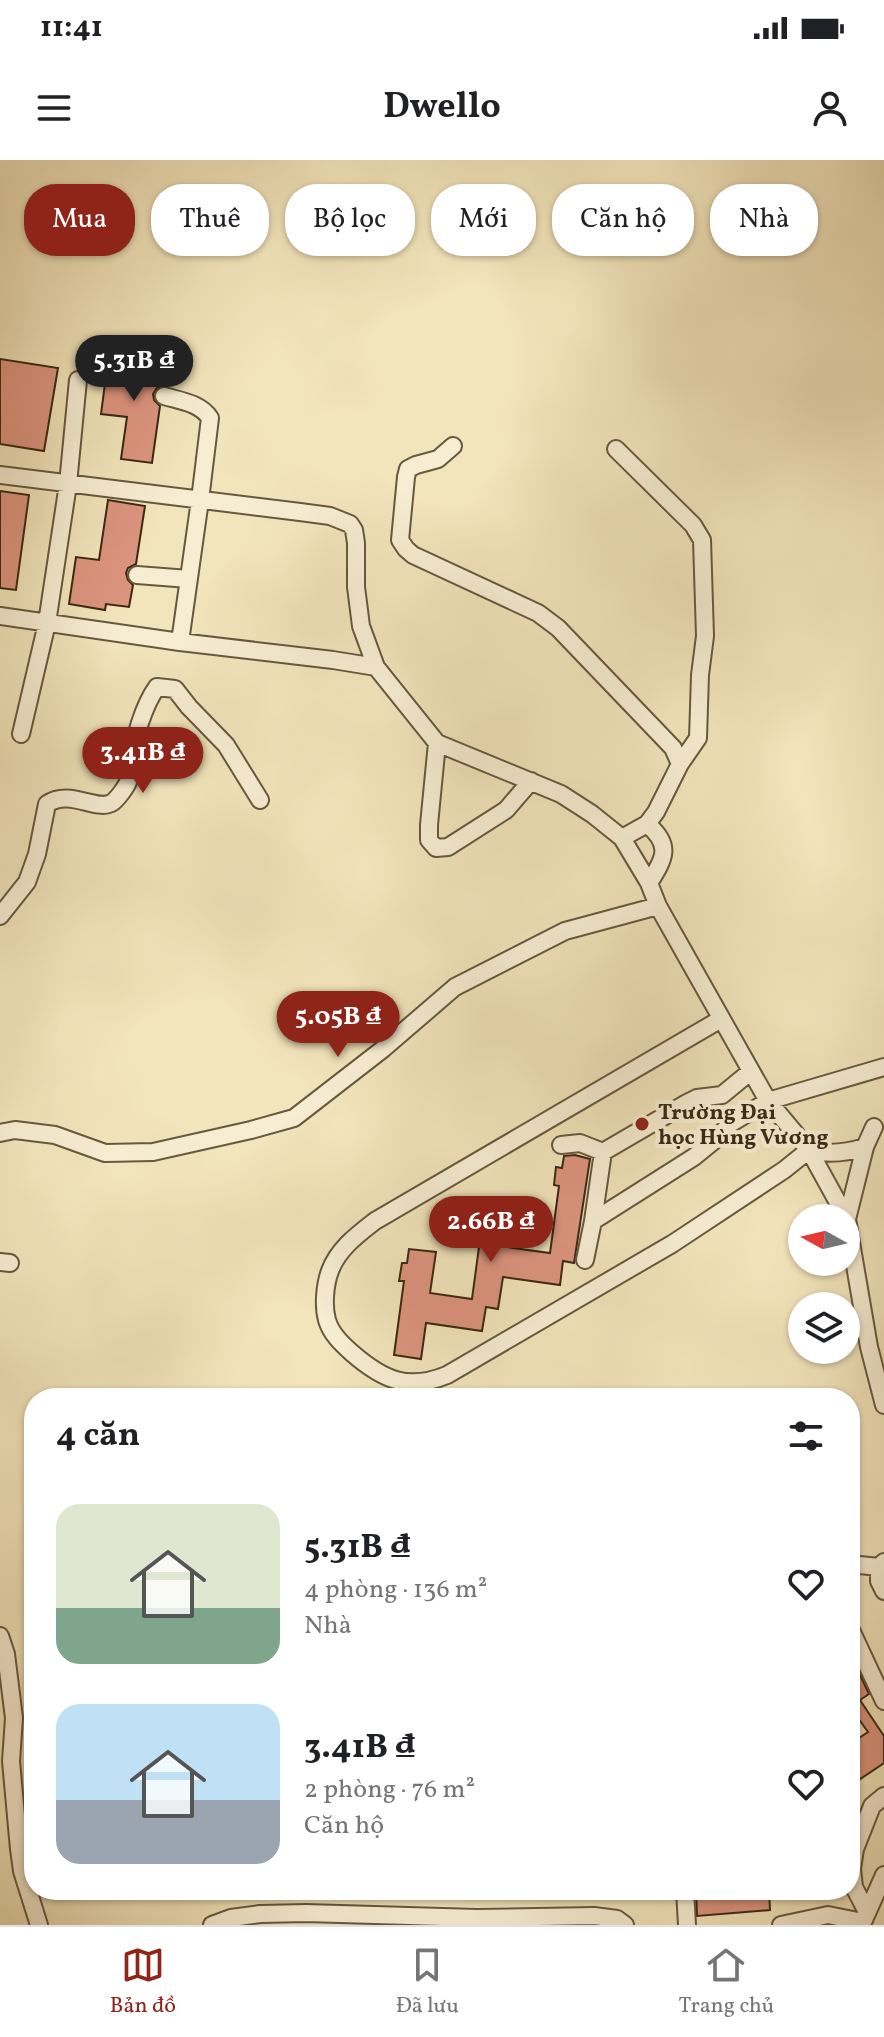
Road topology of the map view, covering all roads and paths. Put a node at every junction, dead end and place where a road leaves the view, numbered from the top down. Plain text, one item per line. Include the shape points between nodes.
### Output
1 (78, 380) dead end
2 (164, 396) dead end
3 (453, 446) dead end
4 (616, 449) dead end
5 (0, 475) edge
6 (68, 484) junction
7 (200, 500) junction
8 (137, 575) dead end
9 (189, 579) junction
10 (0, 616) edge
11 (47, 623) junction
12 (180, 642) junction
13 (376, 667) junction
14 (21, 734) dead end
15 (437, 743) junction
16 (680, 764) junction
17 (531, 781) junction
18 (260, 800) dead end
19 (647, 824) junction
20 (622, 838) junction
21 (649, 883) junction
22 (658, 906) junction
23 (0, 916) edge
24 (721, 1019) junction
25 (884, 1067) edge
26 (750, 1072) junction
27 (768, 1101) junction
28 (874, 1127) dead end
29 (0, 1133) edge
30 (561, 1145) dead end
31 (865, 1147) junction
32 (809, 1150) junction
33 (603, 1152) junction
34 (839, 1204) edge
35 (851, 1204) edge
36 (593, 1221) junction
37 (585, 1260) dead end
38 (857, 1276) edge
39 (884, 1405) edge
40 (860, 1564) edge
41 (882, 1564) edge
42 (884, 1591) edge
43 (0, 1636) edge
44 (860, 1649) edge
45 (884, 1701) edge
46 (884, 1796) edge
47 (860, 1836) edge
48 (884, 1875) edge
49 (24, 1877) edge
50 (31, 1900) edge
51 (686, 1900) edge
52 (858, 1900) edge
53 (864, 1920) edge
54 (39, 1925) edge
55 (212, 1925) edge
56 (625, 1925) edge
57 (687, 1925) edge
58 (781, 1925) edge

1 - 6 street
2 - 7 street via 194,404 210,418
3 - 16 street via 438,459 408,469 400,540 406,549 538,613 558,628 673,748
4 - 16 street via 702,540 705,636 698,738
5 - 6 street
6 - 7 street
6 - 11 street
7 - 9 street
7 - 13 street via 330,516 350,524 361,626
8 - 9 street
9 - 12 street
10 - 11 street
11 - 12 street
11 - 14 street
12 - 13 street
13 - 15 street
15 - 17 street
15 - 17 street via 429,825 429,840 436,848 448,847 506,810
16 - 19 street
17 - 20 street via 561,794
18 - 23 street via 226,745 175,689 157,687 141,721 129,781 107,804 70,798 47,804 27,882
19 - 20 street
19 - 21 street via 661,836 664,855
20 - 21 street
21 - 22 street
22 - 24 street
22 - 29 street via 565,931 455,987 294,1118 153,1152 105,1153 55,1135
24 - 26 street
24 - 32 street via 375,1221 347,1243 330,1270 326,1294 326,1319 338,1341 373,1371 397,1380 423,1382 447,1375 672,1244
25 - 27 street
26 - 27 street
26 - 33 street via 722,1095 697,1098
27 - 32 street
27 - 36 street via 730,1124 694,1157
28 - 31 street
30 - 33 street via 580,1143
31 - 32 street via 822,1154
31 - 35 street
32 - 34 street
33 - 36 street
36 - 37 street
38 - 39 street
40 - 41 street
41 - 42 street via 879,1581
43 - 49 street via 14,1718 11,1761
44 - 45 street
46 - 47 street via 872,1806
48 - 53 street
50 - 54 street
51 - 57 street
52 - 53 street
53 - 58 street via 828,1915
55 - 56 street via 260,1914 306,1913 594,1916

